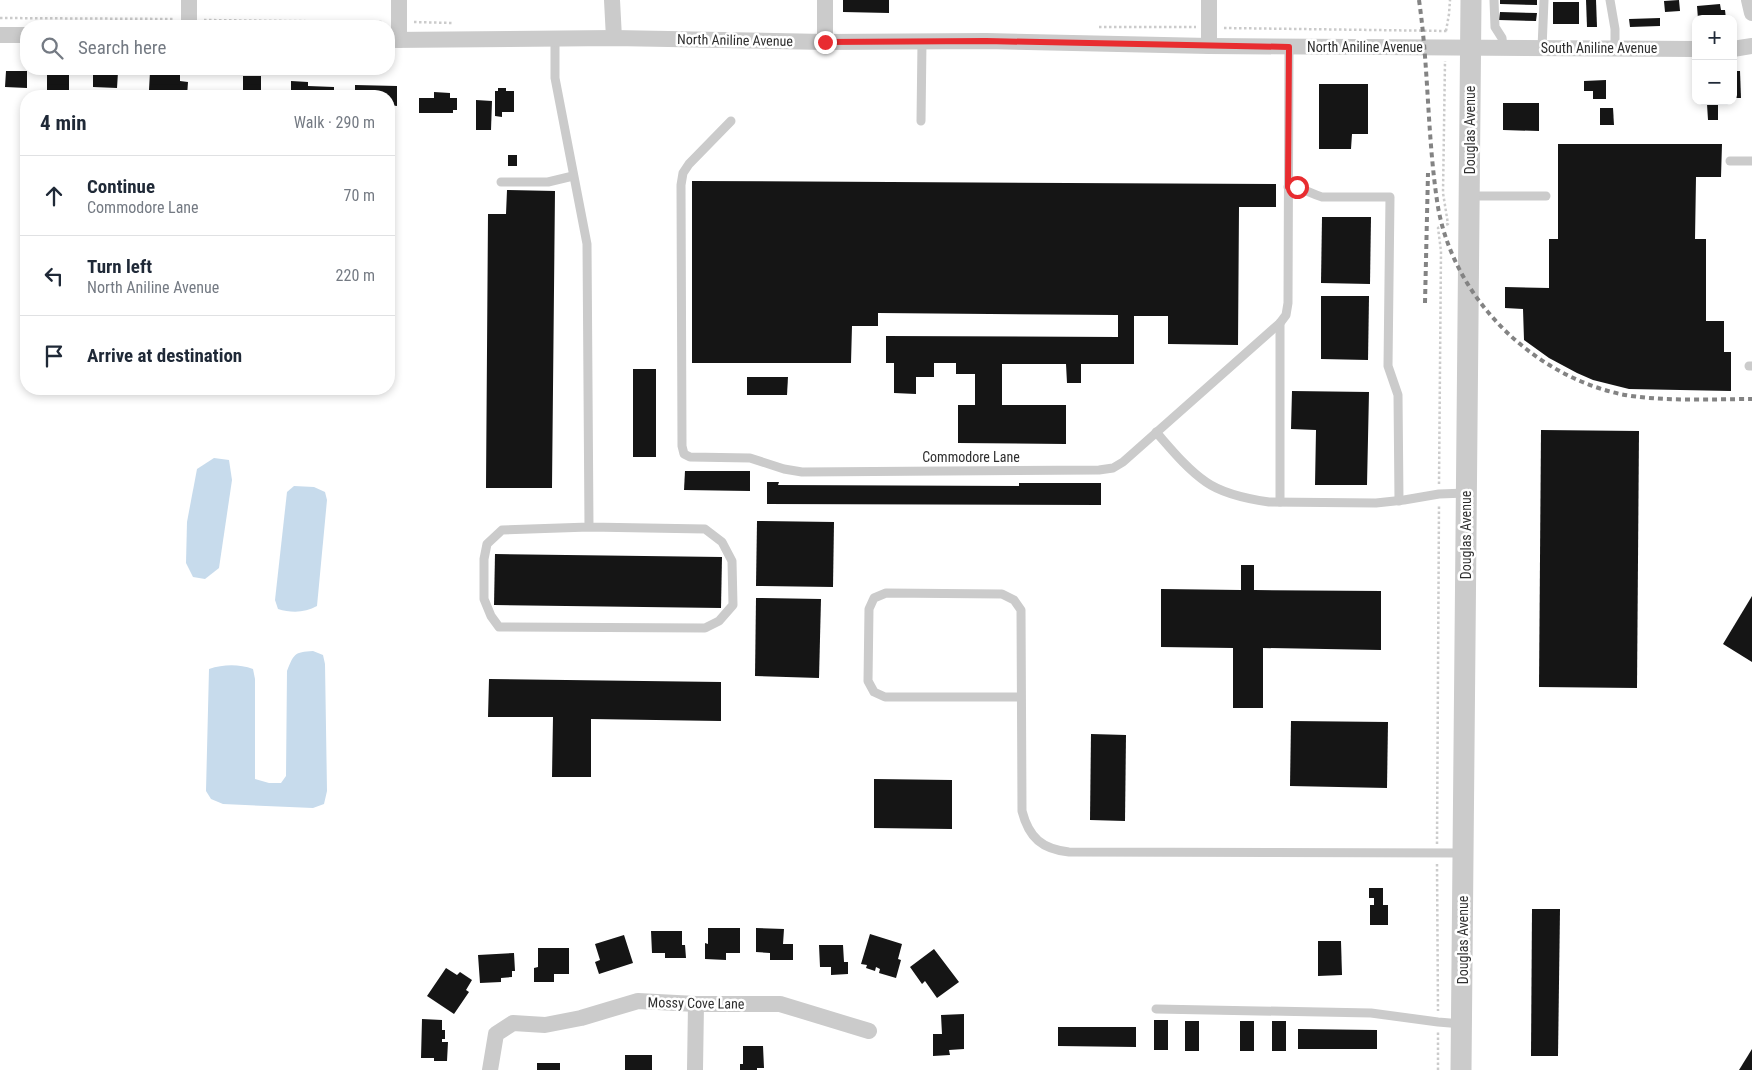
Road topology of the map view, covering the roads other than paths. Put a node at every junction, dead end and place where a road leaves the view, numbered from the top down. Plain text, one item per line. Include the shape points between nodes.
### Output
1 (189, 0) edge
2 (399, 0) edge
3 (612, 0) edge
4 (825, 0) edge
5 (1209, 0) edge
6 (1471, 0) edge
7 (1494, 0) edge
8 (1544, 0) edge
9 (1610, 0) edge
10 (1749, 0) edge
11 (1752, 13) edge
12 (189, 20) edge
13 (395, 32) edge
14 (0, 35) edge
15 (20, 35) edge
16 (555, 38) junction
17 (614, 38) junction
18 (395, 40) edge
19 (825, 42) junction
20 (922, 42) junction
21 (1208, 46) junction
22 (1752, 46) edge
23 (1289, 47) junction
24 (1471, 48) junction
25 (1498, 48) junction
26 (1542, 48) junction
27 (1615, 48) junction
28 (1737, 48) edge
29 (1692, 49) edge
30 (732, 121) dead end
31 (921, 121) dead end
32 (1752, 161) edge
33 (1730, 162) dead end
34 (573, 176) junction
35 (502, 182) dead end
36 (1288, 187) junction
37 (1470, 196) junction
38 (1546, 196) dead end
39 (1280, 323) junction
40 (1156, 432) junction
41 (1466, 493) junction
42 (1399, 501) junction
43 (1280, 502) junction
44 (589, 527) junction
45 (1021, 697) junction
46 (1464, 853) junction
47 (696, 1004) junction
48 (1156, 1009) dead end
49 (1462, 1024) junction
50 (869, 1030) dead end
51 (490, 1070) edge
52 (695, 1070) edge
53 (1462, 1070) edge

1 - 12 street
2 - 13 street
3 - 17 street
4 - 19 street
5 - 21 street
6 - 24 street, Douglas Avenue
7 - 25 lane via 1495,27 1502,38
8 - 26 lane
9 - 27 lane
10 - 11 street
14 - 15 street
16 - 17 street, North Aniline Avenue
16 - 18 street, North Aniline Avenue
16 - 34 lane via 555,78
17 - 19 street, North Aniline Avenue
19 - 20 street, North Aniline Avenue
20 - 21 street, North Aniline Avenue
20 - 31 lane
21 - 23 street, North Aniline Avenue
22 - 28 street
23 - 24 street, North Aniline Avenue
23 - 36 lane, Commodore Lane
24 - 25 street, South Aniline Avenue
24 - 37 street, Douglas Avenue
25 - 26 street, South Aniline Avenue
26 - 27 street, South Aniline Avenue
27 - 29 street, South Aniline Avenue
30 - 40 lane, Commodore Lane via 689,164 681,185 684,454 690,458 750,458 802,472 1099,470 1113,468 1123,462
32 - 33 lane
34 - 35 lane via 548,182
34 - 44 lane via 587,244
36 - 39 lane, Commodore Lane via 1288,303 1286,315
36 - 42 lane via 1304,188 1322,197 1390,197 1388,366 1398,395
37 - 38 lane
37 - 41 street, Douglas Avenue
39 - 40 lane, Commodore Lane
39 - 43 lane
40 - 43 lane via 1206,483 1239,496
41 - 42 lane
41 - 46 street, Douglas Avenue
42 - 43 lane
44 - 44 lane via 502,530 487,544 484,599 499,627 705,628 719,621 733,605 732,561 722,542 705,529
45 - 45 lane via 1021,610 1014,600 1002,594 886,593 874,598 869,609 868,681 874,692 885,697
45 - 46 lane via 1024,822 1034,838 1051,848 1069,852
46 - 49 street, Douglas Avenue
47 - 50 street, Mossy Cove Lane via 780,1004
47 - 51 street, Mossy Cove Lane via 638,1002 545,1025 513,1024 496,1034
47 - 52 street
48 - 49 lane via 1371,1013
49 - 53 street, Douglas Avenue

